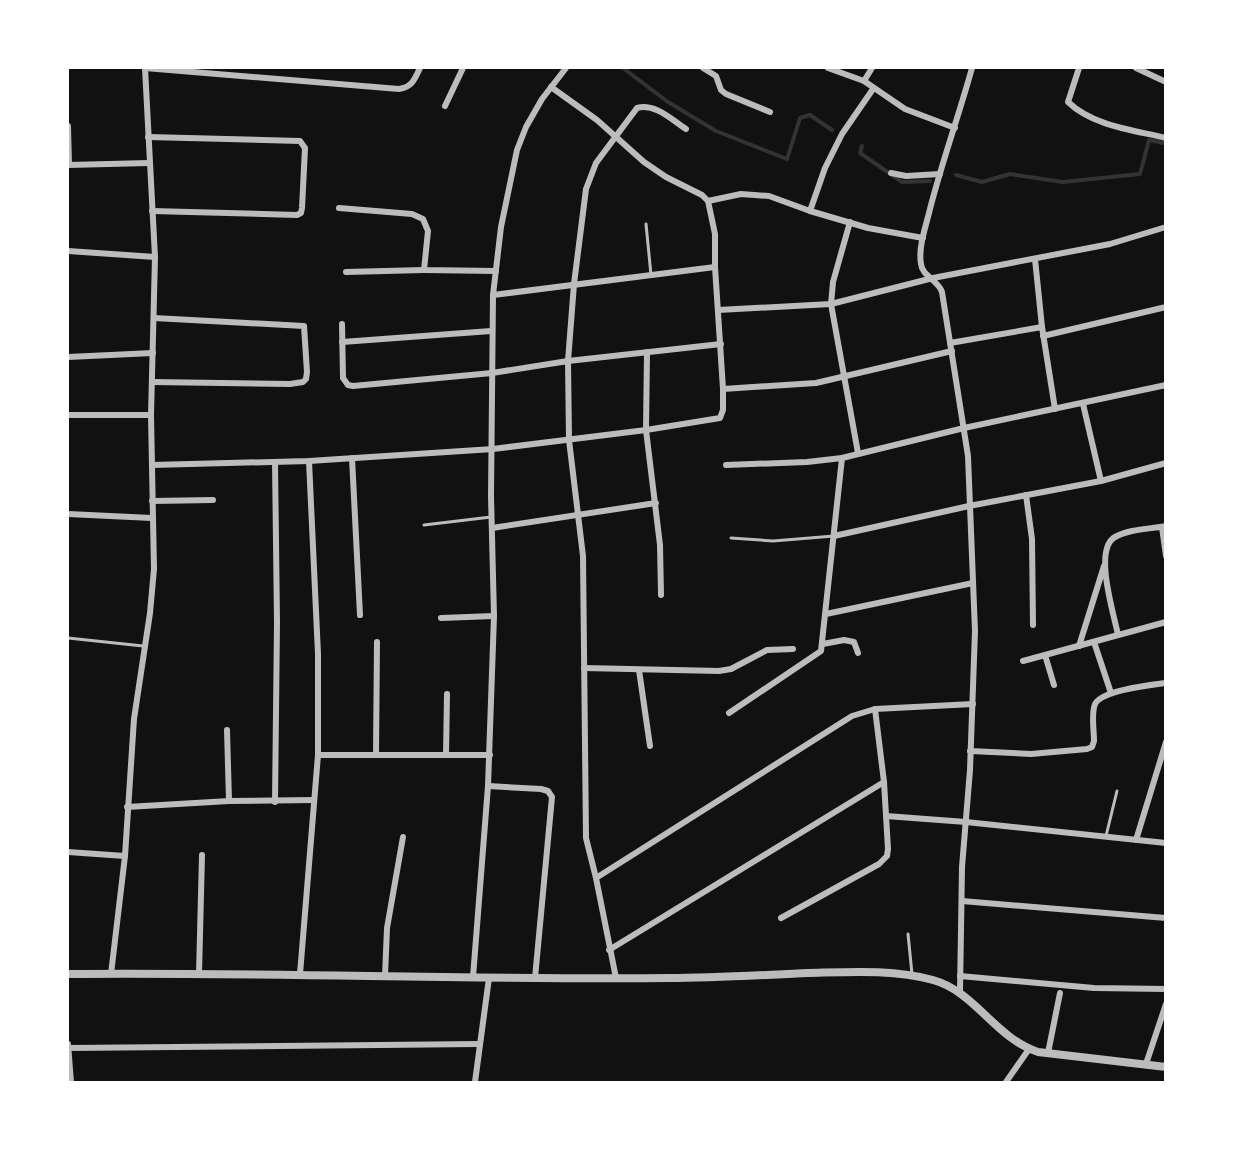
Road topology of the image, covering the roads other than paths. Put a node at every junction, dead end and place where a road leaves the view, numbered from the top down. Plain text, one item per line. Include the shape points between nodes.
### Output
1 (145, 68) edge
2 (420, 68) edge
3 (463, 68) edge
4 (566, 68) edge
5 (703, 68) edge
6 (828, 68) edge
7 (872, 68) edge
8 (972, 68) edge
9 (1079, 68) edge
10 (1136, 68) edge
11 (864, 81) junction
12 (1166, 82) edge
13 (551, 87) junction
14 (873, 88) junction
15 (445, 106) dead end
16 (770, 112) dead end
17 (68, 126) edge
18 (955, 128) junction
19 (686, 129) dead end
20 (615, 136) junction
21 (148, 137) junction
22 (1166, 138) edge
23 (149, 163) junction
24 (68, 165) edge
25 (891, 173) dead end
26 (940, 174) junction
27 (708, 201) junction
28 (339, 208) dead end
29 (152, 211) junction
30 (810, 211) junction
31 (850, 222) junction
32 (646, 224) dead end
33 (1166, 227) edge
34 (923, 238) junction
35 (68, 251) edge
36 (155, 257) junction
37 (1035, 259) junction
38 (715, 267) junction
39 (424, 270) junction
40 (496, 271) junction
41 (346, 272) dead end
42 (651, 275) junction
43 (933, 278) junction
44 (574, 284) junction
45 (493, 295) junction
46 (831, 304) junction
47 (1166, 307) edge
48 (718, 310) junction
49 (154, 318) junction
50 (342, 324) dead end
51 (1042, 327) junction
52 (491, 332) junction
53 (1043, 336) junction
54 (342, 342) junction
55 (950, 343) junction
56 (721, 344) junction
57 (952, 351) junction
58 (648, 352) junction
59 (153, 353) junction
60 (68, 357) edge
61 (568, 361) junction
62 (492, 373) junction
63 (844, 378) junction
64 (152, 382) junction
65 (1166, 385) edge
66 (723, 389) junction
67 (1083, 404) junction
68 (1054, 409) junction
69 (151, 415) junction
70 (68, 416) edge
71 (964, 428) junction
72 (646, 430) junction
73 (569, 440) junction
74 (493, 450) junction
75 (858, 453) junction
76 (352, 458) junction
77 (842, 458) junction
78 (309, 461) junction
79 (275, 462) junction
80 (1166, 463) edge
81 (152, 465) junction
82 (726, 465) dead end
83 (1101, 481) junction
84 (1026, 495) junction
85 (213, 500) dead end
86 (152, 501) junction
87 (656, 503) junction
88 (969, 506) junction
89 (68, 514) edge
90 (578, 516) junction
91 (492, 517) junction
92 (152, 518) junction
93 (424, 525) dead end
94 (1164, 526) edge
95 (492, 528) junction
96 (834, 536) junction
97 (731, 538) dead end
98 (1166, 556) edge
99 (1104, 566) junction
100 (973, 583) junction
101 (661, 595) dead end
102 (826, 614) junction
103 (360, 615) dead end
104 (494, 616) junction
105 (441, 618) dead end
106 (1166, 622) edge
107 (1033, 625) dead end
108 (1118, 635) junction
109 (68, 638) edge
110 (377, 642) dead end
111 (1094, 642) junction
112 (823, 644) junction
113 (144, 646) junction
114 (1079, 646) junction
115 (793, 649) dead end
116 (858, 653) dead end
117 (1045, 655) junction
118 (1023, 662) dead end
119 (584, 668) junction
120 (639, 670) junction
121 (1166, 683) edge
122 (1054, 685) dead end
123 (1111, 693) junction
124 (447, 694) dead end
125 (973, 704) junction
126 (875, 709) junction
127 (729, 713) dead end
128 (227, 730) dead end
129 (1166, 742) edge
130 (650, 746) dead end
131 (970, 751) junction
132 (376, 754) junction
133 (318, 755) junction
134 (446, 755) junction
135 (490, 755) junction
136 (884, 782) junction
137 (488, 786) junction
138 (1117, 791) dead end
139 (314, 800) junction
140 (229, 801) junction
141 (275, 802) junction
142 (126, 807) junction
143 (886, 816) junction
144 (966, 822) junction
145 (403, 837) dead end
146 (1106, 837) junction
147 (1136, 840) junction
148 (1166, 843) edge
149 (68, 852) edge
150 (202, 855) dead end
151 (125, 856) junction
152 (596, 878) junction
153 (962, 901) junction
154 (782, 918) dead end
155 (1166, 918) edge
156 (908, 934) dead end
157 (609, 950) junction
158 (68, 974) edge
159 (111, 974) junction
160 (199, 974) junction
161 (300, 974) junction
162 (912, 975) junction
163 (960, 975) junction
164 (385, 976) junction
165 (474, 977) junction
166 (489, 978) junction
167 (535, 978) junction
168 (616, 978) junction
169 (1166, 989) edge
170 (960, 992) junction
171 (1060, 993) dead end
172 (1166, 1004) edge
173 (479, 1044) junction
174 (68, 1046) edge
175 (1029, 1049) junction
176 (1048, 1053) junction
177 (1146, 1064) junction
178 (1166, 1067) edge
179 (71, 1083) edge
180 (476, 1083) edge
181 (1006, 1083) edge

1 - 2 street via 399,89 409,86
1 - 21 street
3 - 15 street
4 - 13 street
5 - 16 street via 716,76 726,94
6 - 11 street
7 - 11 street
8 - 18 street
9 - 22 street via 1068,102 1075,109 1097,120
10 - 12 street
11 - 14 street
13 - 20 street
13 - 40 street via 526,127 517,150
14 - 18 street via 905,110
14 - 30 street via 842,134
17 - 24 street
18 - 26 street
19 - 20 street via 655,109 641,107
20 - 27 street via 644,162
20 - 44 street via 596,163 586,189
21 - 23 street
21 - 29 street via 300,141 305,148 302,208 297,215
23 - 24 street
23 - 29 street
25 - 26 street
26 - 34 street
27 - 30 street via 755,194
27 - 38 street via 715,234
28 - 39 street via 412,214 423,219 428,226
29 - 36 street
30 - 31 street
31 - 34 street
31 - 46 street via 833,282
32 - 42 lane
33 - 37 street via 1110,244
34 - 43 street via 921,267
35 - 36 street
36 - 49 street
37 - 43 street
37 - 51 street
38 - 42 street
38 - 48 street
39 - 40 street
39 - 41 street
40 - 45 street
42 - 44 street
43 - 46 street
43 - 55 street via 942,292
44 - 45 street
44 - 61 street
45 - 52 street
46 - 48 street
46 - 63 street
47 - 53 street
48 - 56 street
49 - 59 street
49 - 64 street via 304,327 307,372 303,382 290,384
50 - 54 street
51 - 53 street
51 - 55 street
52 - 54 street
52 - 62 street
53 - 68 street
54 - 62 street via 343,378 348,385
55 - 57 street
56 - 58 street
56 - 66 street
57 - 63 street
57 - 71 street
58 - 61 street
58 - 72 street
59 - 60 street
59 - 64 street
61 - 62 street
61 - 73 street
62 - 74 street
63 - 66 street
63 - 75 street
64 - 69 street
65 - 67 street
66 - 72 street via 723,410 718,420
67 - 68 street
67 - 83 street
68 - 71 street
69 - 70 street
69 - 81 street
71 - 75 street
71 - 88 street
72 - 73 street
72 - 87 street
73 - 74 street
73 - 90 street
74 - 76 street
74 - 91 street
75 - 77 street
76 - 78 street
76 - 103 street
77 - 82 street
77 - 96 street
78 - 79 street
78 - 133 street via 318,654
79 - 81 street
79 - 141 street
80 - 83 street
81 - 86 street
83 - 84 street
84 - 88 street
84 - 107 street via 1032,539
85 - 86 street
86 - 92 street
87 - 90 street
87 - 101 street
88 - 96 street
88 - 100 street
89 - 92 street
90 - 95 street
90 - 119 street via 583,556
91 - 93 lane
91 - 95 street
92 - 113 street via 154,569
94 - 98 street
94 - 99 street via 1114,538 1107,545
95 - 104 street
96 - 97 lane via 774,541
96 - 102 street
99 - 108 street
99 - 114 street
100 - 102 street
100 - 125 street
102 - 112 street
104 - 105 street
104 - 135 street
106 - 108 street
108 - 111 street
109 - 113 lane
110 - 132 street
111 - 114 street
111 - 123 street
112 - 116 street via 849,640
112 - 127 street via 818,654
113 - 142 street
114 - 117 street
115 - 120 street via 767,650 730,669
117 - 118 street
117 - 122 street
119 - 120 street
119 - 152 street via 586,838
120 - 130 street
121 - 123 street
123 - 131 street via 1096,701 1092,747 1031,754
124 - 134 street
125 - 126 street
125 - 131 street
126 - 136 street
126 - 152 street via 838,723
128 - 140 street
129 - 147 street
131 - 144 street
132 - 133 street
132 - 134 street
133 - 139 street
134 - 135 street
135 - 137 street
136 - 143 street
136 - 157 street
137 - 165 street
137 - 167 street via 541,789 552,797
138 - 146 lane
139 - 141 street
139 - 161 street
140 - 141 street
140 - 142 street
142 - 151 street
143 - 144 street
143 - 154 street via 888,849 883,861
144 - 146 street
144 - 153 street
145 - 164 street via 387,928
146 - 147 street
147 - 148 street
149 - 151 street
150 - 160 street
151 - 159 street
152 - 157 street
153 - 155 street
153 - 163 street
156 - 162 lane
157 - 168 street
158 - 159 street
159 - 160 street
160 - 161 street
161 - 164 street
162 - 168 street via 839,972
162 - 170 street
163 - 169 street via 1094,988
163 - 170 street
164 - 165 street
165 - 166 street
166 - 167 street
166 - 173 street
167 - 168 street
170 - 175 street via 1004,1033
171 - 176 street
172 - 177 street
173 - 174 street
173 - 180 street
174 - 179 street
175 - 176 street
175 - 181 street
176 - 177 street
177 - 178 street

